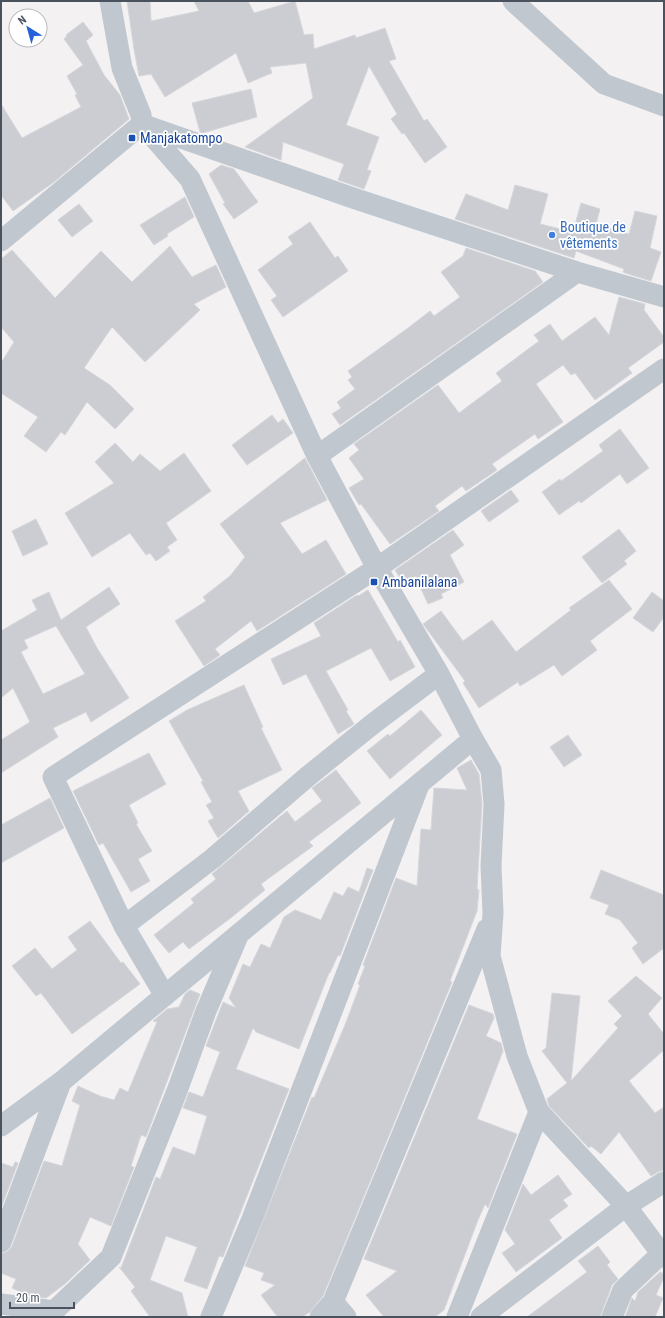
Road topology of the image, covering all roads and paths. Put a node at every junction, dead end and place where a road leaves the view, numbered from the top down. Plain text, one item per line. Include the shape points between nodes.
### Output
1 (110, 1) edge
2 (513, 1) edge
3 (664, 106) edge
4 (142, 124) junction
5 (1, 241) edge
6 (577, 272) junction
7 (664, 297) edge
8 (664, 368) edge
9 (317, 456) junction
10 (377, 568) junction
11 (439, 674) junction
12 (473, 739) junction
13 (420, 784) junction
14 (493, 913) junction
15 (124, 926) junction
16 (240, 932) junction
17 (165, 996) junction
18 (61, 1082) junction
19 (539, 1112) junction
20 (1, 1126) edge
21 (664, 1182) edge
22 (626, 1206) junction
23 (1, 1242) edge
24 (663, 1255) edge
25 (1, 1304) edge
26 (333, 1312) edge
27 (63, 1314) edge
28 (211, 1317) edge
29 (457, 1317) edge
30 (482, 1317) edge
31 (612, 1317) edge

1 - 4 street via 122,68
2 - 3 street via 604,84
4 - 5 street
4 - 6 street via 353,198
4 - 9 street via 190,179
6 - 7 street
6 - 9 street
8 - 10 street
9 - 10 street
10 - 11 street
10 - 15 street via 53,777
11 - 12 street
11 - 15 street via 307,777 212,859
12 - 13 street
12 - 14 street via 491,770 494,804 491,866
13 - 16 street
13 - 28 street via 252,1219
14 - 19 street via 490,956 516,1056
14 - 26 street
15 - 17 street
16 - 17 street
16 - 27 street via 206,1011 111,1257
17 - 18 street
18 - 20 street
18 - 23 street
19 - 22 street
19 - 29 street
21 - 22 street
22 - 24 street
22 - 30 street
24 - 31 street via 623,1290
25 - 27 street

